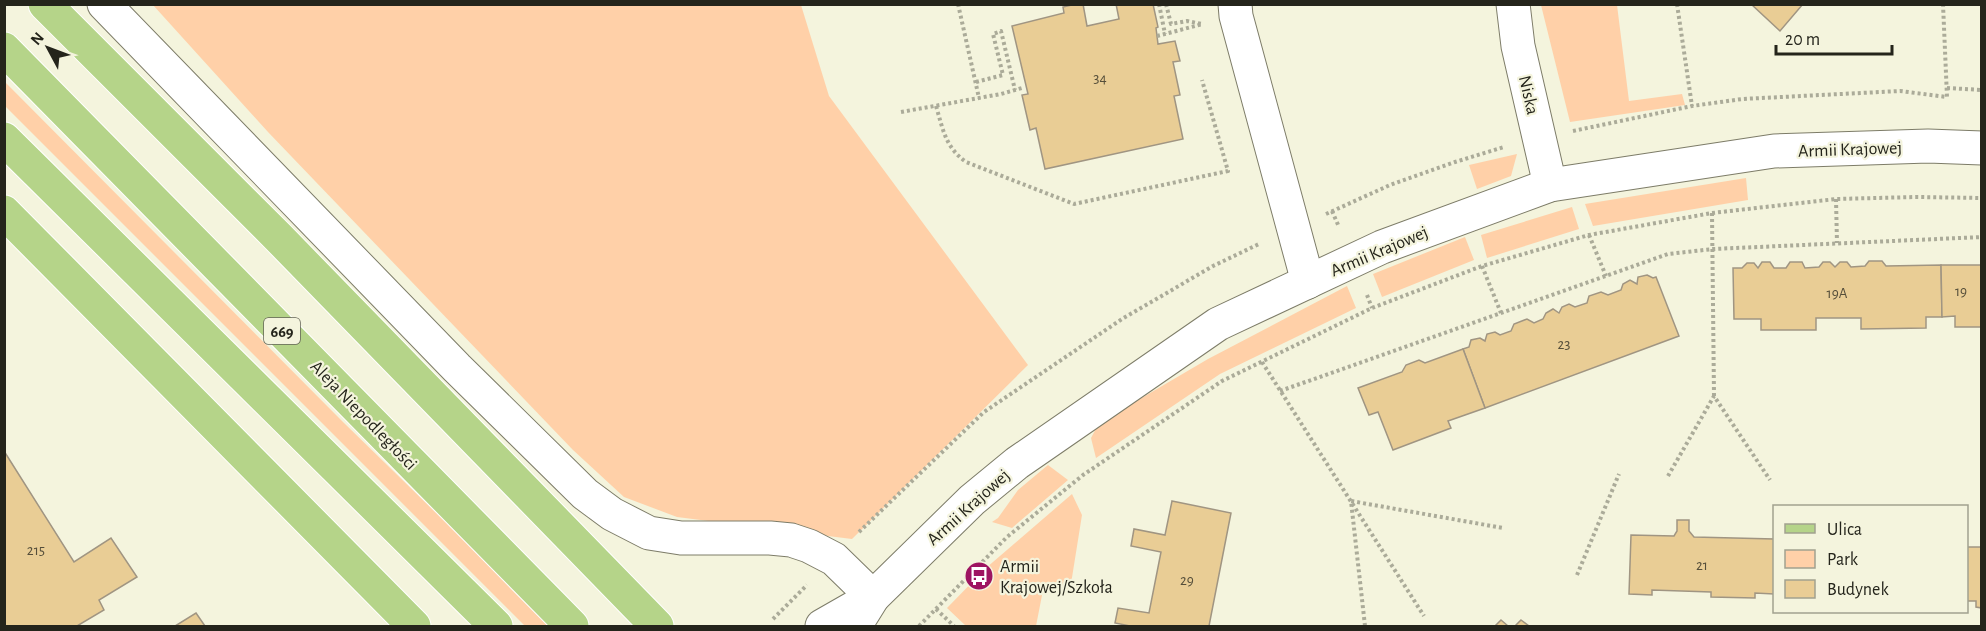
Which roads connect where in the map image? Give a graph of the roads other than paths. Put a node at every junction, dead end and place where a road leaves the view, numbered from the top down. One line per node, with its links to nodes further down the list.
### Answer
1 (45, 4): 15 (main road)
2 (104, 4): 11 (street)
3 (1235, 4): 10 (street)
4 (1513, 4): 8 (street, Niska)
5 (4, 49): 14 (main road, Aleja Niepodległości / 669)
6 (4, 139): 13 (main road)
7 (1982, 148): 8 (street, Armii Krajowej)
8 (1550, 185): 10 (street, Armii Krajowej)
9 (4, 212): 12 (main road)
10 (1308, 282): 11 (street, Armii Krajowej)
11 (873, 597): 16 (street, Armii Krajowej); 17 (street, Armii Krajowej)
12 (414, 627)
13 (496, 627)
14 (572, 627)
15 (657, 627)
16 (822, 627)
17 (855, 627)

